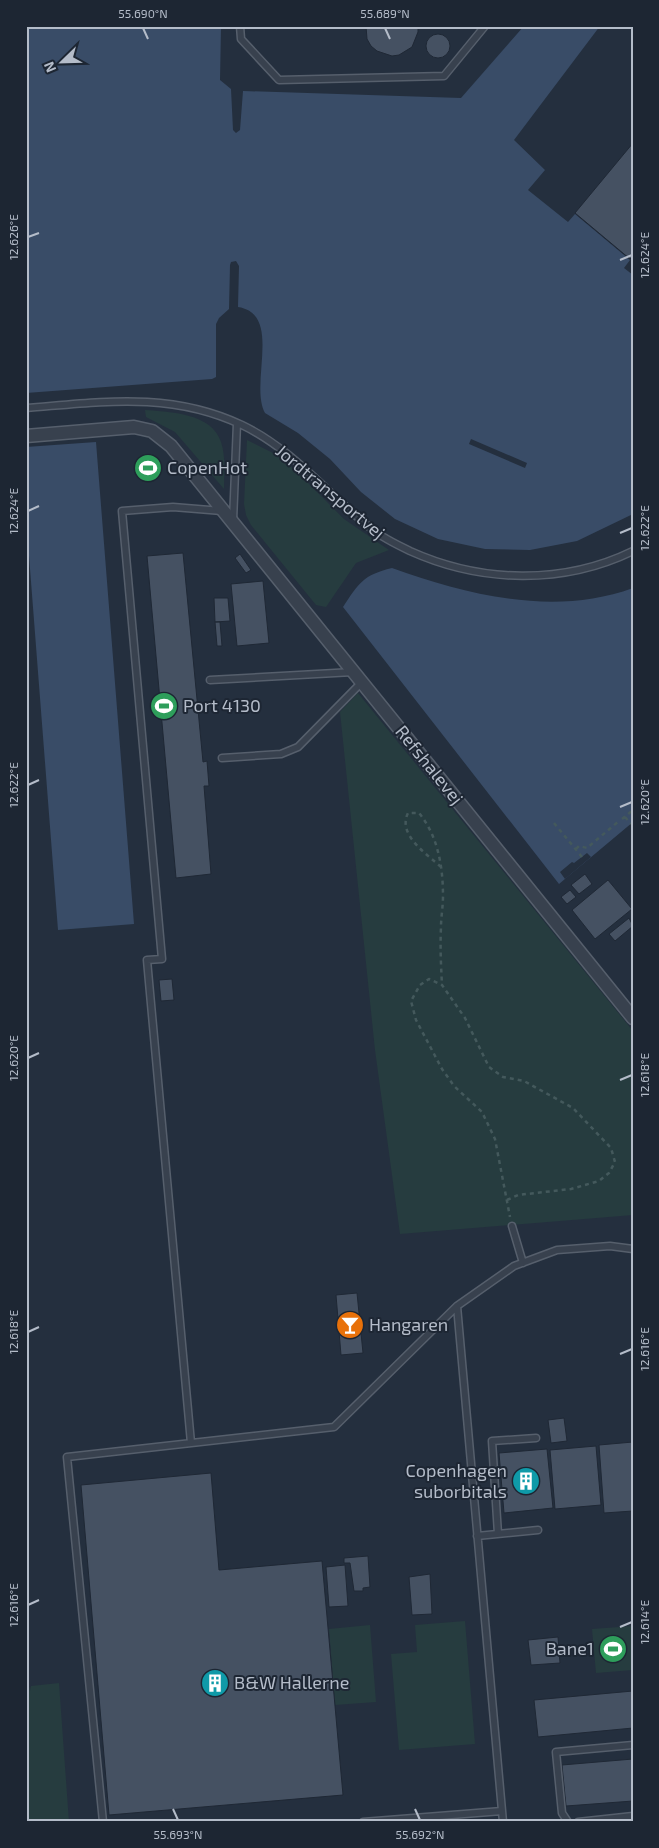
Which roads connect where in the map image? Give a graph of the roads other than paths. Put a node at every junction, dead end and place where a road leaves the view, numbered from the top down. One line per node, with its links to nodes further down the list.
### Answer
1 (240, 26): 2 (lane)
2 (485, 26)
3 (26, 408): 4 (lane, Jordtransportvej)
4 (237, 423): 6 (lane); 7 (lane, Jordtransportvej)
5 (26, 436): 6 (street, Refshalevej)
6 (229, 517): 8 (street, Refshalevej); 17 (lane)
7 (633, 551)
8 (358, 677): 9 (lane); 10 (lane); 11 (street, Refshalevej)
9 (210, 680)
10 (222, 758)
11 (633, 1018)
12 (512, 1226): 14 (lane)
13 (633, 1249): 14 (lane)
14 (523, 1263): 15 (lane)
15 (457, 1306): 17 (lane); 20 (lane)
16 (536, 1438): 19 (lane)
17 (191, 1443): 24 (lane)
18 (538, 1530): 19 (lane)
19 (498, 1534): 20 (lane)
20 (477, 1536): 22 (lane)
21 (633, 1745): 27 (lane)
22 (502, 1811): 25 (lane); 26 (lane)
23 (633, 1816): 28 (lane)
24 (102, 1822)
25 (363, 1822)
26 (503, 1822)
27 (568, 1822)
28 (578, 1822)

